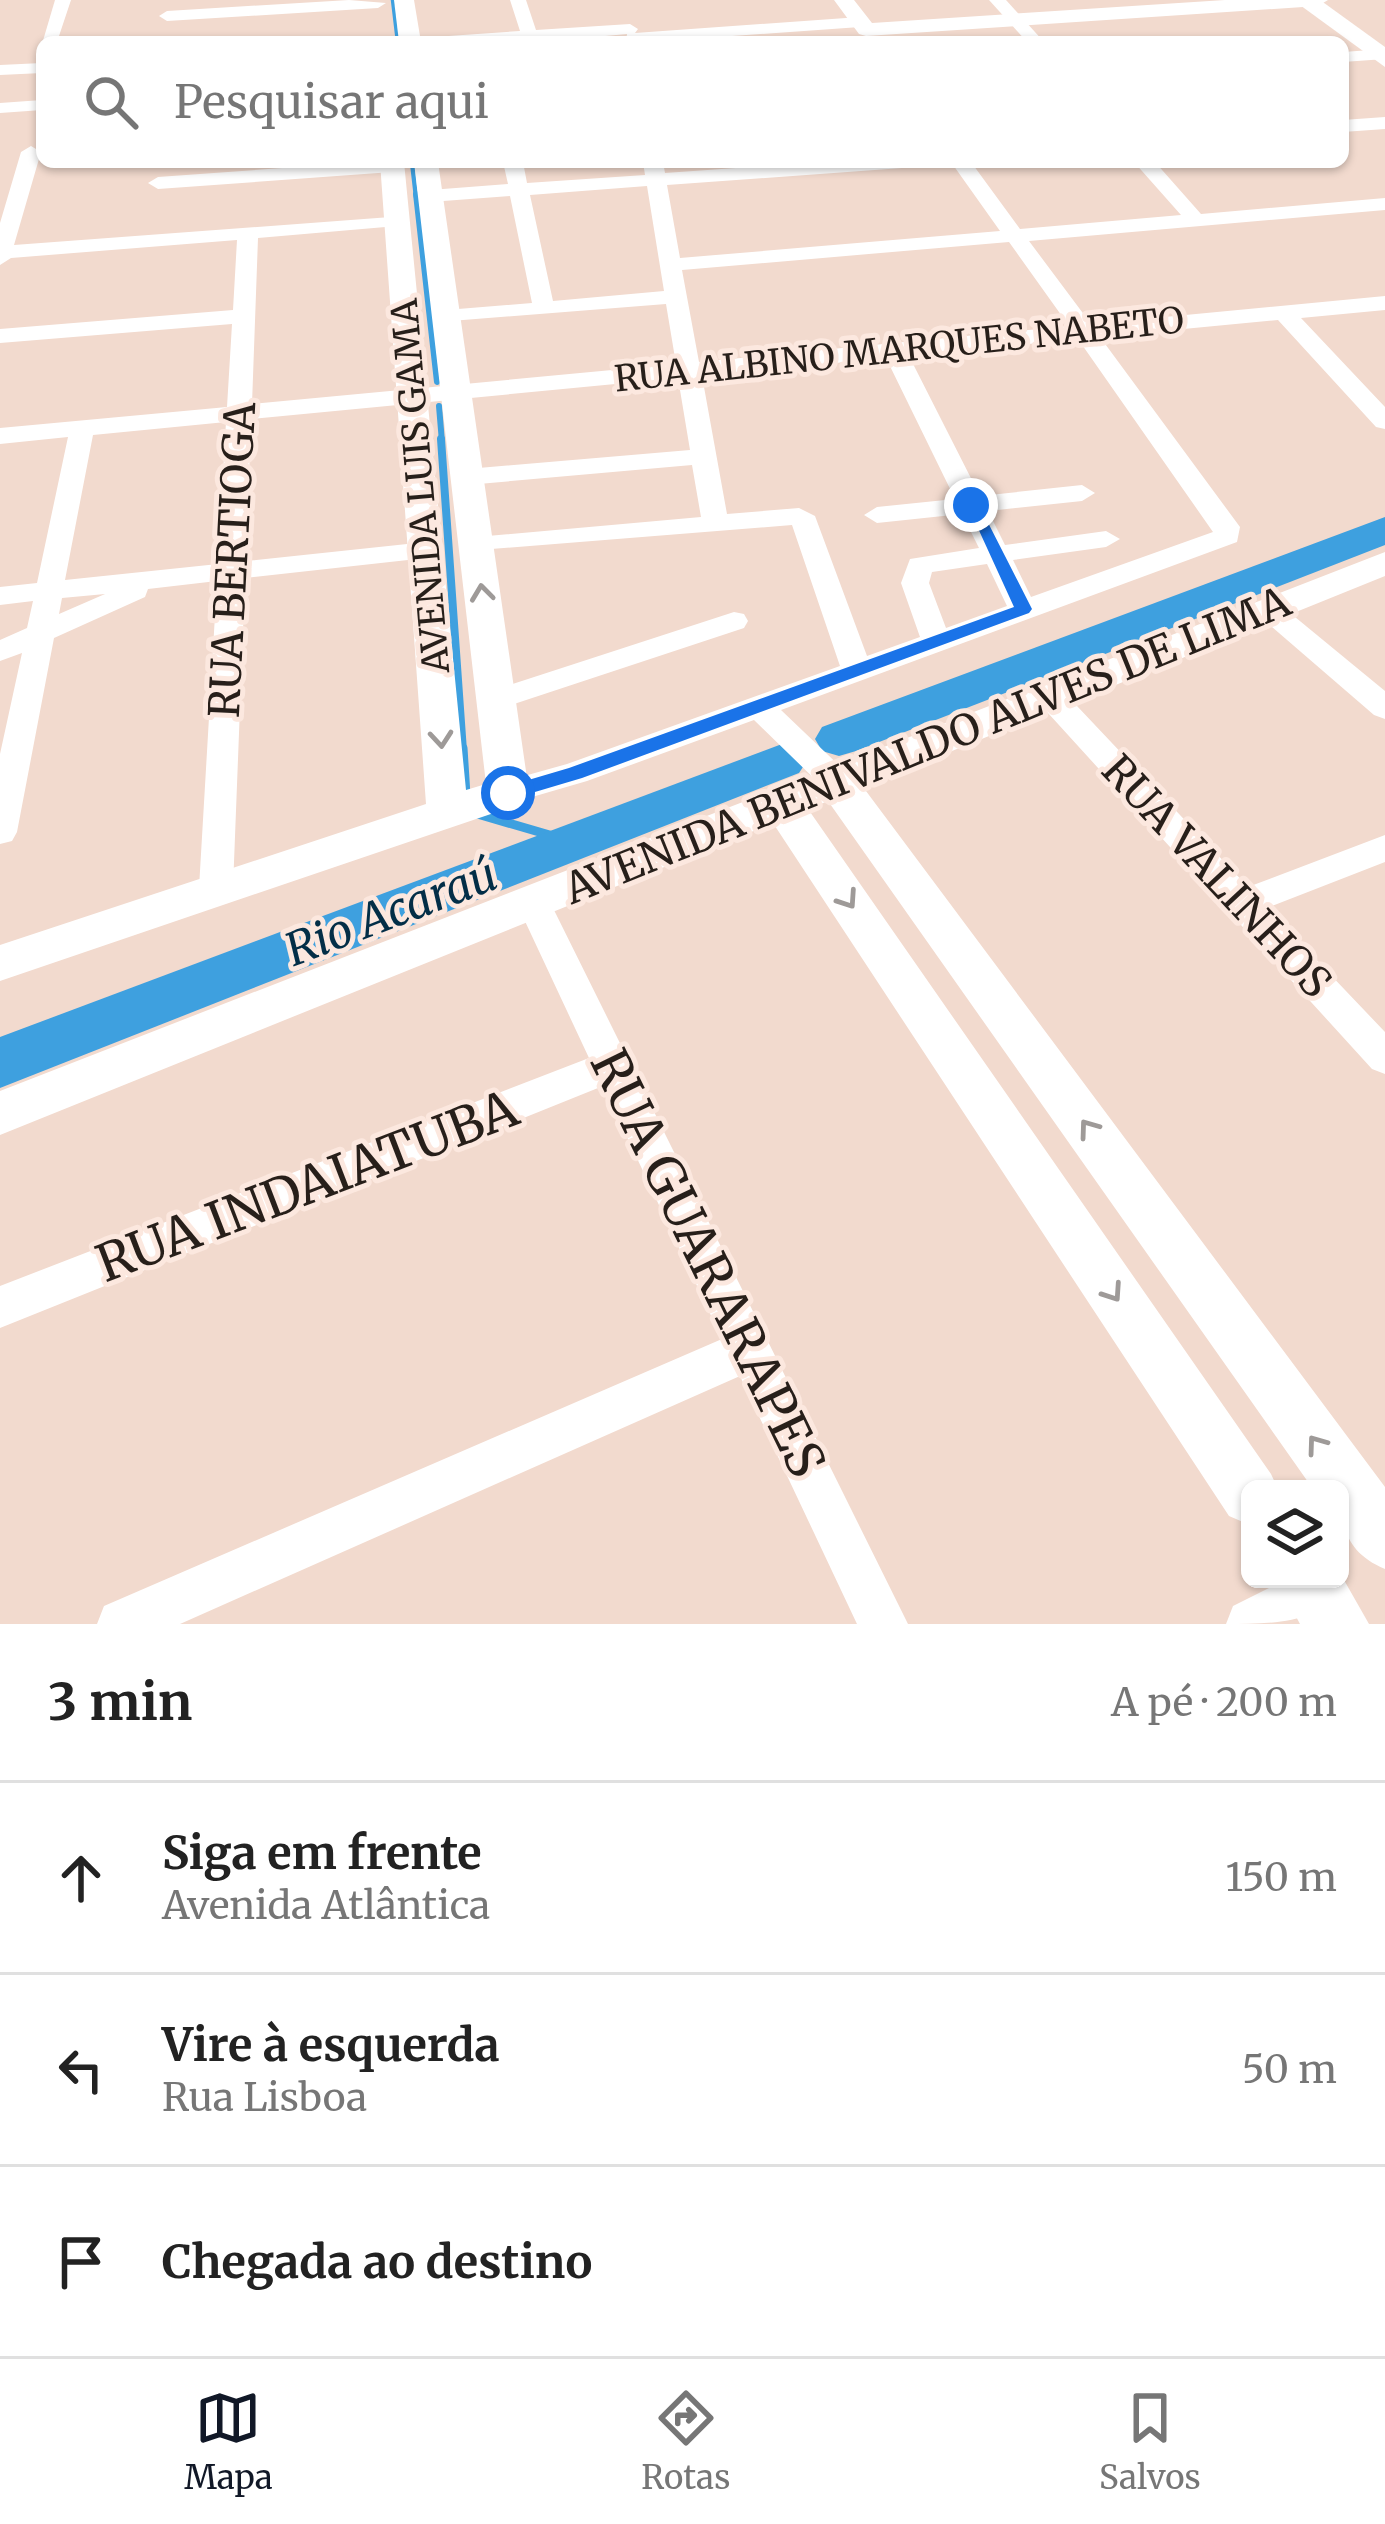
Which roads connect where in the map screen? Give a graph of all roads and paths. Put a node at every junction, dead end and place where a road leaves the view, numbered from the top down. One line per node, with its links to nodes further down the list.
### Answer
1 (63, 0): 15 (street)
2 (404, 0): 16 (street)
3 (518, 0): 17 (street)
4 (844, 0): 14 (street)
5 (1211, 0): 11 (street)
6 (1306, 0): 7 (street); 11 (street); 21 (main road)
7 (1318, 0)
8 (1330, 0): 21 (main road)
9 (169, 8): 10 (street)
10 (378, 8)
11 (1008, 11): 14 (street); 20 (street)
12 (739, 28): 13 (street); 14 (street); 19 (street)
13 (630, 31): 18 (street)
14 (867, 32)
15 (51, 36)
16 (409, 36)
17 (530, 36)
18 (568, 36)
19 (713, 36)
20 (1031, 36)
21 (1383, 52): 22 (street)
22 (1349, 56)
23 (36, 67): 24 (street)
24 (0, 70)
25 (36, 105): 26 (street)
26 (0, 108)
27 (1385, 122): 28 (street)
28 (1349, 125)
29 (36, 152): 30 (street); 47 (street)
30 (0, 154)
31 (402, 168): 43 (street, AVENIDA LUIS GAMA)
32 (407, 168): 40 (street, AVENIDA LUIS GAMA)
33 (514, 168): 39 (street)
34 (737, 168): 38 (street)
35 (965, 168): 46 (street)
36 (1149, 168): 44 (street)
37 (253, 169): 41 (street)
38 (654, 171): 39 (street); 48 (street)
39 (518, 189): 40 (street); 51 (street)
40 (430, 196): 54 (street, AVENIDA LUIS GAMA)
41 (155, 202): 45 (street); 47 (street)
42 (1385, 205): 44 (street)
43 (397, 220): 45 (street); 60 (street, AVENIDA LUIS GAMA)
44 (1197, 220): 46 (street)
45 (248, 232): 53 (street, RUA BERTIOGA)
46 (1016, 237): 48 (street); 55 (street)
47 (1, 255)
48 (671, 265): 49 (street)
49 (676, 298): 51 (street); 58 (street)
50 (1385, 302): 52 (street, RUA ALBINO MARQUES NABETO)
51 (544, 309): 54 (street)
52 (1283, 312): 55 (street, RUA ALBINO MARQUES NABETO); 62 (street)
53 (244, 316): 56 (street); 61 (street, RUA BERTIOGA)
54 (446, 317): 59 (street, AVENIDA LUIS GAMA)
55 (1086, 331): 57 (street, RUA ALBINO MARQUES NABETO); 80 (street)
56 (0, 336)
57 (893, 350): 58 (street, RUA ALBINO MARQUES NABETO); 68 (street)
58 (689, 370): 59 (street, RUA ALBINO MARQUES NABETO); 65 (street)
59 (456, 393): 60 (street, RUA ALBINO MARQUES NABETO); 66 (street, AVENIDA LUIS GAMA)
60 (414, 398): 61 (street, RUA ALBINO MARQUES NABETO); 73 (street, AVENIDA LUIS GAMA)
61 (239, 414): 63 (street, RUA ALBINO MARQUES NABETO); 76 (street, RUA BERTIOGA)
62 (1385, 422)
63 (82, 429): 64 (street, RUA ALBINO MARQUES NABETO); 78 (street)
64 (0, 436)
65 (704, 456): 66 (street); 70 (street)
66 (467, 477): 72 (street, AVENIDA LUIS GAMA)
67 (1082, 493): 68 (street)
68 (971, 505): 69 (street); 74 (street)
69 (877, 515)
70 (715, 522): 72 (street); 86 (street)
71 (1106, 539): 74 (street)
72 (476, 544): 88 (street, AVENIDA LUIS GAMA, one-way to 72)
73 (426, 550): 76 (street); 94 (street, AVENIDA LUIS GAMA, one-way to 94)
74 (995, 552): 80 (street); 84 (street)
75 (1385, 563): 81 (street, AVENIDA BENIVALDO ALVES DE LIMA)
76 (232, 570): 77 (street); 97 (street, RUA BERTIOGA)
77 (169, 576): 78 (street); 83 (street)
78 (49, 590): 79 (street); 83 (street)
79 (0, 596)
80 (1023, 609): 84 (street)
81 (1268, 609): 87 (street, AVENIDA BENIVALDO ALVES DE LIMA); 89 (street)
82 (734, 621): 88 (street)
83 (40, 634): 85 (street); 95 (street)
84 (936, 640): 86 (street)
85 (0, 651)
86 (856, 668): 90 (street)
87 (1049, 695): 91 (street, AVENIDA BENIVALDO ALVES DE LIMA); 99 (street, RUA VALINHOS)
88 (496, 700): 92 (street, AVENIDA LUIS GAMA)
89 (1385, 708)
90 (765, 713): 91 (street); 92 (street)
91 (830, 775): 93 (street, AVENIDA BENIVALDO ALVES DE LIMA); 107 (street, one-way to 91)
92 (508, 793): 94 (street)
93 (782, 803): 98 (street, AVENIDA BENIVALDO ALVES DE LIMA); 106 (street, one-way to 106)
94 (447, 811): 97 (street)
95 (0, 832)
96 (1385, 848): 99 (street)
97 (216, 887): 100 (street)
98 (533, 902): 102 (street, RUA GUARARAPES); 103 (street, AVENIDA BENIVALDO ALVES DE LIMA)
99 (1242, 902): 101 (street, RUA VALINHOS)
100 (0, 963)
101 (1385, 1058)
102 (614, 1065): 104 (street, RUA INDAIATUBA); 105 (street, RUA GUARARAPES)
103 (0, 1113)
104 (0, 1306)
105 (750, 1349): 109 (street); 110 (street, RUA GUARARAPES)
106 (1241, 1482)
107 (1385, 1538)
108 (1320, 1598): 111 (street)
109 (122, 1624)
110 (883, 1624)
111 (1251, 1624)

